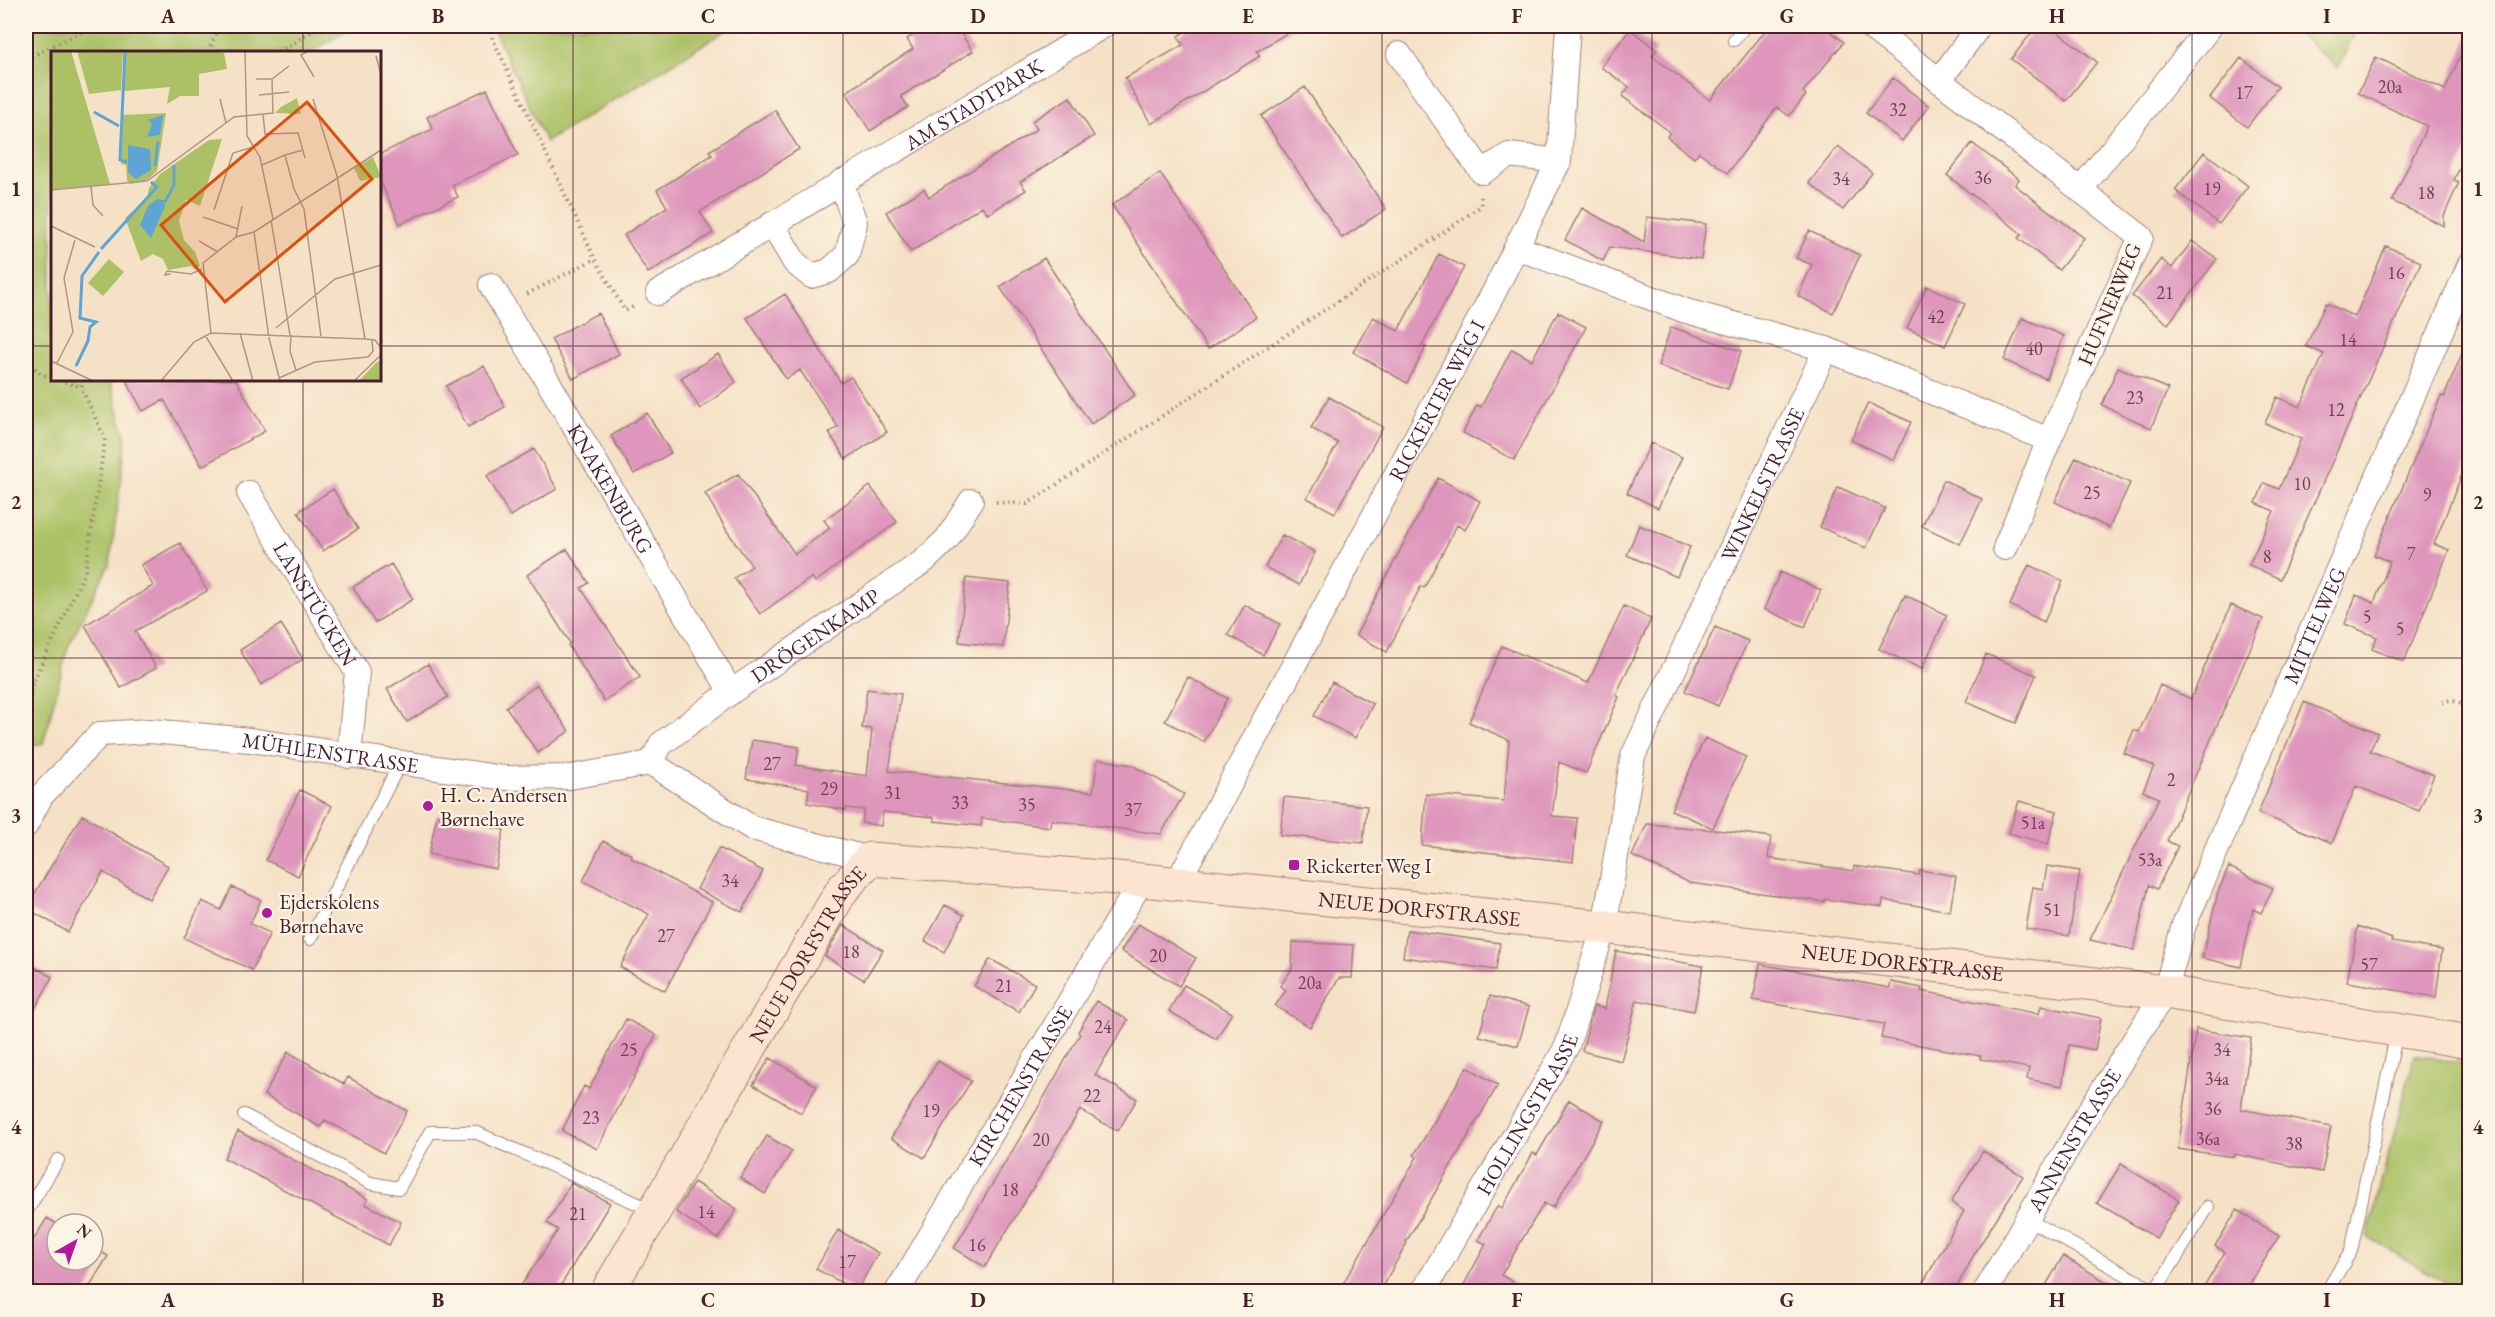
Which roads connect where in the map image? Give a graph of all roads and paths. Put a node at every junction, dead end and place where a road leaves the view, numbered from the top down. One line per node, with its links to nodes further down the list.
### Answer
1 (93, 26): 15 (path)
2 (218, 26): 12 (path)
3 (320, 26): 13 (path)
4 (487, 26): 23 (path)
5 (1103, 26): 19 (street, AM STADTPARK)
6 (1568, 26): 17 (street, RICKERTER WEG I)
7 (1745, 26): 11 (lane)
8 (1869, 26): 16 (street, HUFNERWEG)
9 (1979, 26): 16 (street)
10 (2209, 28): 20 (street)
11 (1734, 40)
12 (208, 51)
13 (281, 51)
14 (1399, 54): 18 (street)
15 (26, 58)
16 (1939, 81): 20 (street, HUFNERWEG)
17 (1559, 161): 18 (street); 22 (street, RICKERTER WEG I)
18 (1482, 172): 36 (path)
19 (841, 182): 21 (street, AM STADTPARK); 21 (street)
20 (2080, 190): 34 (street, HUFNERWEG)
21 (772, 224): 26 (street, AM STADTPARK)
22 (1518, 248): 28 (street); 51 (street, RICKERTER WEG I)
23 (595, 259): 26 (path); 27 (path)
24 (2469, 264): 54 (street, MITTELWEG)
25 (491, 285): 27 (street, KNAKENBURG)
26 (658, 293)
27 (504, 306): 40 (street, KNAKENBURG)
28 (1826, 349): 34 (street); 52 (street, WINKELSTRASSE)
29 (26, 360): 30 (path)
30 (51, 377)
31 (62, 381): 33 (path)
32 (83, 381): 33 (path)
33 (81, 387): 39 (path)
34 (2049, 440): 37 (street, HUFNERWEG)
35 (249, 493): 44 (street, LANSTÜCKEN)
36 (971, 501): 40 (street, DRÖGENKAMP)
37 (2004, 548)
38 (26, 678): 39 (path)
39 (32, 684): 43 (path)
40 (731, 692): 46 (street, DRÖGENKAMP)
41 (2442, 702): 42 (path)
42 (2469, 708)
43 (26, 727)
44 (349, 756): 45 (street, MÜHLENSTRASSE); 47 (street, MÜHLENSTRASSE)
45 (402, 761): 46 (street, MÜHLENSTRASSE); 53 (lane)
46 (651, 763): 49 (street)
47 (34, 791): 48 (street, MÜHLENSTRASSE)
48 (26, 825)
49 (870, 859): 50 (street, NEUE DORFSTRASSE); 61 (street, NEUE DORFSTRASSE)
50 (1142, 880): 51 (street, NEUE DORFSTRASSE); 65 (street, KIRCHENSTRASSE)
51 (1177, 884): 52 (street, NEUE DORFSTRASSE)
52 (1604, 927): 54 (street, NEUE DORFSTRASSE); 66 (street, HOLLINGSTRASSE)
53 (309, 939)
54 (2165, 992): 55 (street, NEUE DORFSTRASSE); 62 (street, ANNENSTRASSE)
55 (2397, 1030): 56 (street, NEUE DORFSTRASSE); 68 (lane)
56 (2469, 1042)
57 (244, 1114): 61 (lane)
58 (58, 1160): 60 (lane)
59 (2208, 1207): 63 (lane)
60 (26, 1212)
61 (656, 1212): 64 (street, NEUE DORFSTRASSE)
62 (2027, 1219): 63 (lane); 67 (street, ANNENSTRASSE)
63 (2155, 1291)
64 (607, 1292)
65 (897, 1292)
66 (1423, 1292)
67 (1985, 1292)
68 (2332, 1292)

